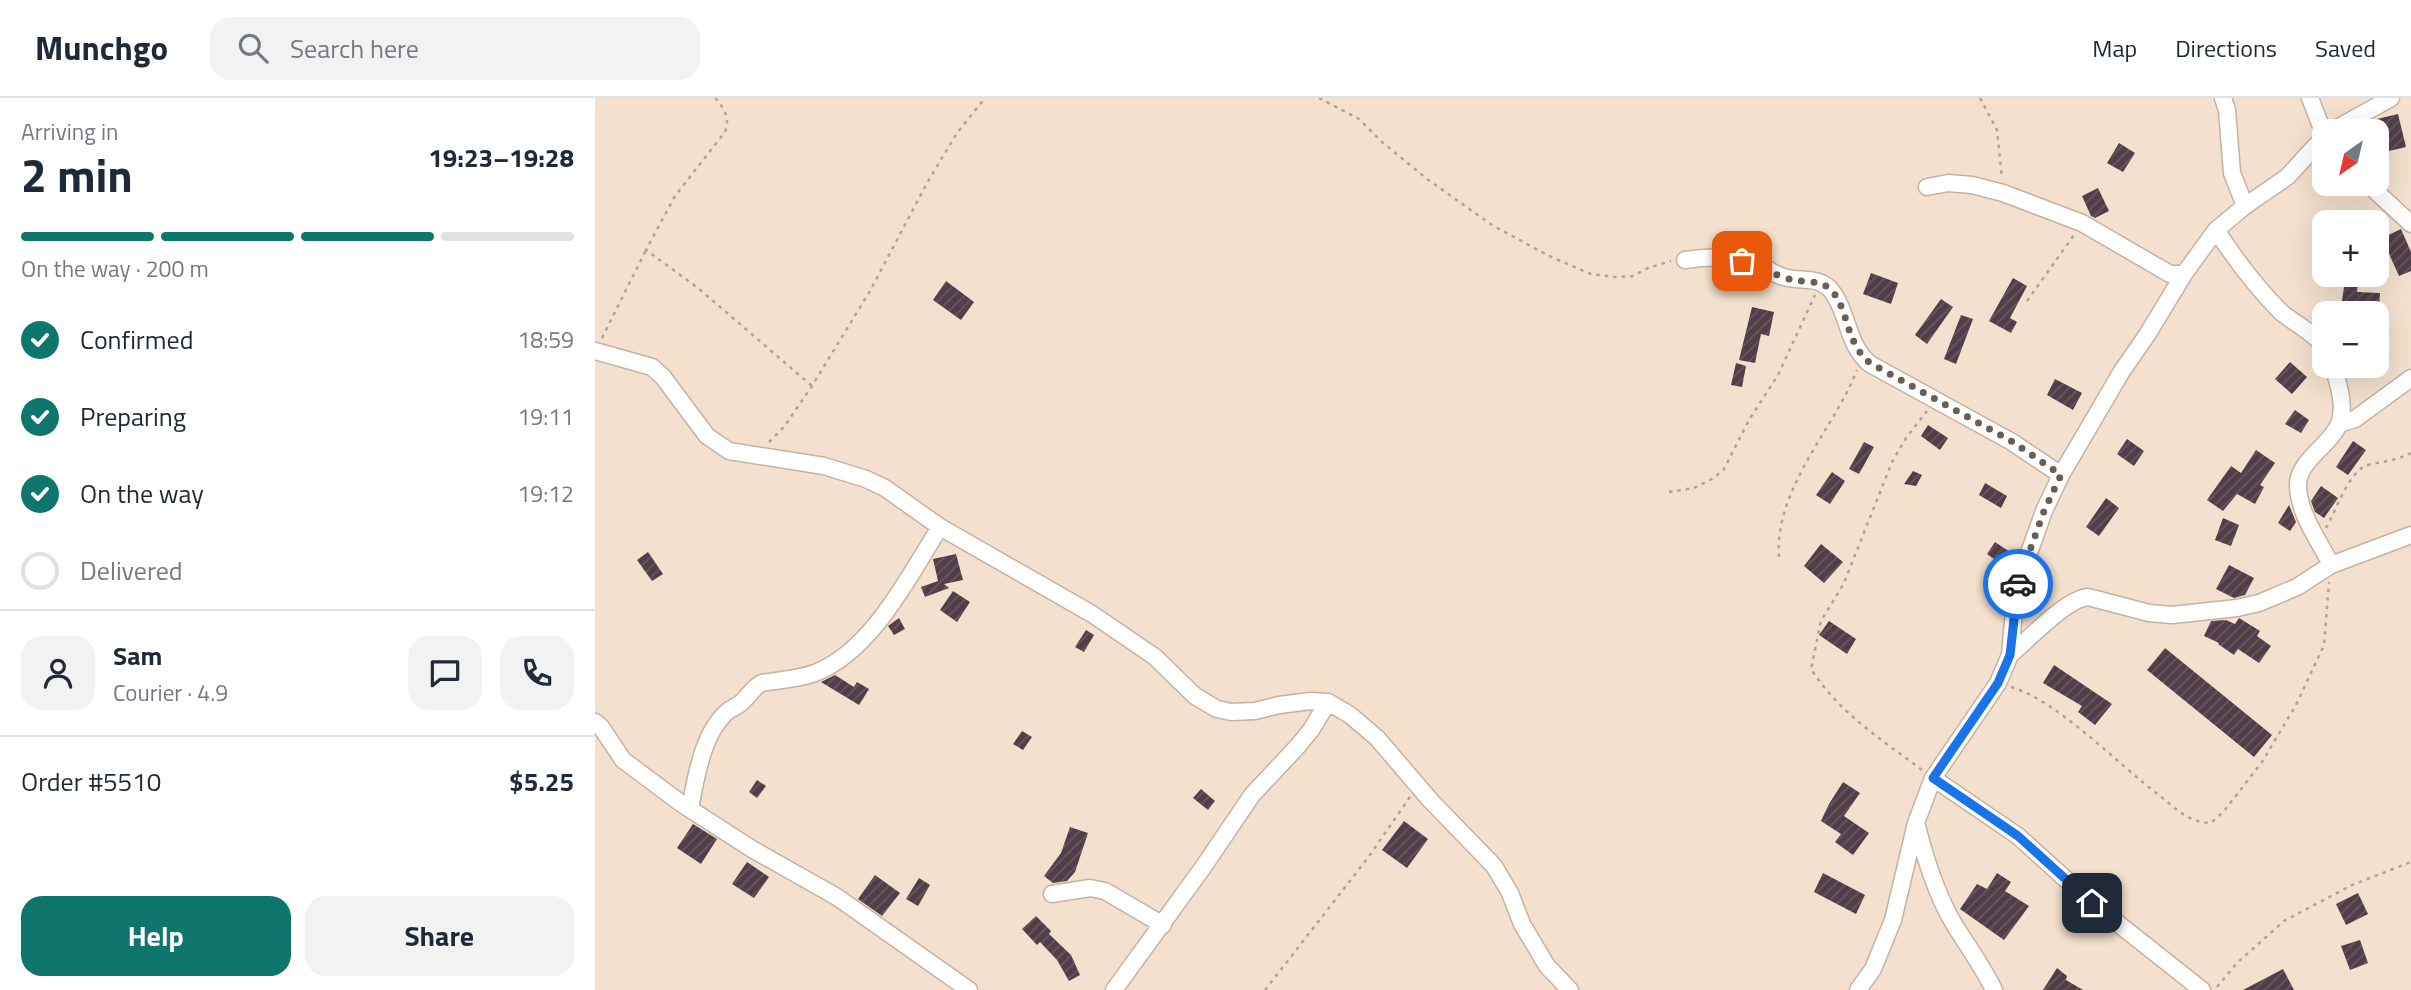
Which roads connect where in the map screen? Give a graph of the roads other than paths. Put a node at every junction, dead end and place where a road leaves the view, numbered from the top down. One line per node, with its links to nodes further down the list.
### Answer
1 (2223, 98): 9 (street)
2 (2310, 98): 4 (street)
3 (2391, 98): 5 (street)
4 (2318, 119)
5 (2353, 119)
6 (2312, 149): 9 (street)
7 (1927, 187): 13 (street)
8 (2381, 196): 10 (street)
9 (2245, 206): 11 (street)
10 (2411, 224)
11 (2215, 230): 13 (street); 14 (street)
12 (1685, 260): 19 (street)
13 (2184, 274): 19 (street)
14 (2312, 335)
15 (598, 345): 20 (street)
16 (2336, 378): 18 (street)
17 (2411, 378): 18 (street)
18 (2339, 424): 22 (street)
19 (2061, 475): 23 (street)
20 (940, 527): 24 (street); 27 (street)
21 (2411, 536): 22 (street)
22 (2331, 565): 23 (street)
23 (2010, 655): 26 (street)
24 (1328, 702): 30 (street); 33 (street)
25 (595, 722): 27 (street)
26 (1933, 778): 28 (street); 36 (street)
27 (690, 809): 31 (street)
28 (1916, 823): 34 (street); 35 (street)
29 (1052, 894): 30 (street)
30 (1163, 925): 32 (street)
31 (969, 990)
32 (1114, 990)
33 (1570, 990)
34 (1858, 990)
35 (1994, 990)
36 (2202, 990)

